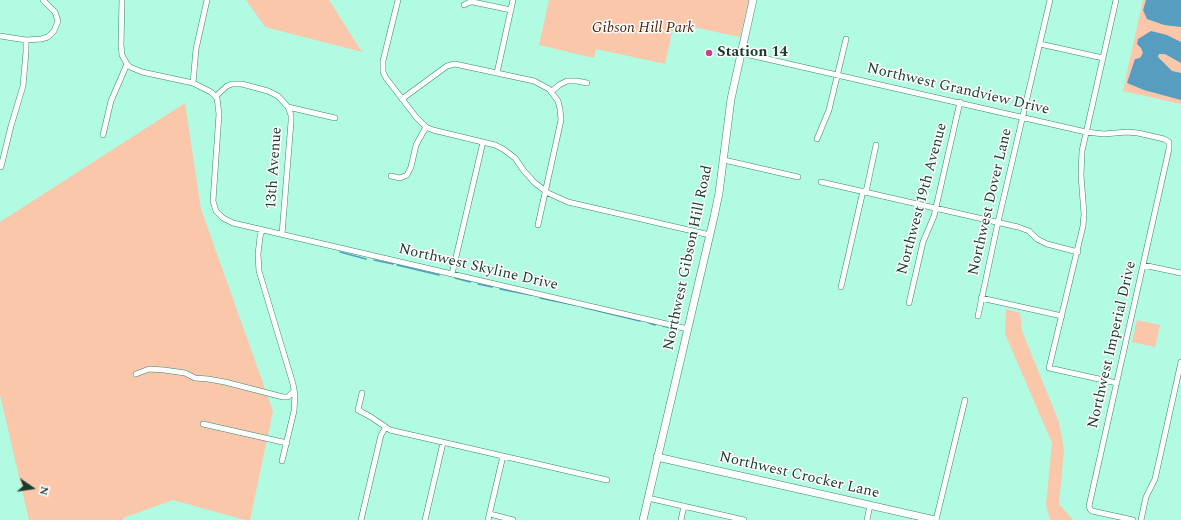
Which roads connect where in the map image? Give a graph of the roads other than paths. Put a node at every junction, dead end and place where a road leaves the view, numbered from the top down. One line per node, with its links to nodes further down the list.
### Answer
1 (43, 0): 13 (street)
2 (122, 0): 17 (street)
3 (207, 0): 20 (street)
4 (398, 0): 24 (street)
5 (513, 0): 10 (street)
6 (753, 0): 15 (main road, Northwest Gibson Hill Road)
7 (1050, 0): 14 (street, Northwest Dover Lane)
8 (1116, 0): 16 (street)
9 (464, 5): 10 (street)
10 (511, 10): 18 (street)
11 (0, 36): 13 (street)
12 (846, 39): 19 (street)
13 (26, 40): 37 (street)
14 (1040, 44): 16 (street); 27 (street, Northwest Dover Lane)
15 (741, 53): 19 (street, Northwest Grandview Drive); 36 (main road, Northwest Gibson Hill Road)
16 (1103, 58): 30 (street)
17 (127, 64): 20 (street); 31 (street)
18 (497, 73): 22 (street); 24 (street)
19 (837, 74): 25 (street, Northwest Grandview Drive); 32 (street)
20 (193, 83): 23 (street)
21 (586, 83): 22 (street)
22 (551, 92): 41 (street)
23 (216, 96): 26 (street); 46 (street, Northwest Skyline Drive)
24 (402, 99): 29 (street)
25 (960, 102): 27 (street, Northwest Grandview Drive); 43 (street, Northwest 19th Avenue)
26 (287, 106): 28 (street); 47 (street, 13th Avenue)
27 (1022, 117): 30 (street, Northwest Grandview Drive); 44 (street, Northwest Dover Lane)
28 (334, 118)
29 (426, 127): 33 (street); 38 (street)
30 (1086, 132): 34 (street, Northwest Grandview Drive); 49 (street)
31 (103, 134)
32 (817, 139)
33 (483, 142): 41 (street); 52 (street)
34 (1169, 142): 50 (street, Northwest Imperial Drive)
35 (876, 145): 42 (street)
36 (724, 160): 39 (street); 48 (main road, Northwest Gibson Hill Road)
37 (1, 168)
38 (391, 176)
39 (798, 177)
40 (821, 182): 42 (street)
41 (545, 190): 45 (street); 48 (street)
42 (864, 192): 43 (street); 53 (street)
43 (936, 208): 44 (street); 55 (street, Northwest 19th Avenue)
44 (998, 222): 49 (street); 54 (street, Northwest Dover Lane)
45 (538, 225)
46 (262, 230): 47 (street, Northwest Skyline Drive); 62 (street)
47 (282, 234): 52 (street, Northwest Skyline Drive)
48 (710, 235): 58 (main road, Northwest Gibson Hill Road)
49 (1078, 252): 57 (street)
50 (1143, 265): 51 (street); 61 (street, Northwest Imperial Drive)
51 (1181, 273)
52 (452, 274): 58 (street, Northwest Skyline Drive)
53 (841, 287)
54 (981, 298): 56 (street, Northwest Dover Lane); 57 (street)
55 (909, 303)
56 (978, 316)
57 (1062, 316): 61 (street)
58 (688, 329): 70 (main road, Northwest Gibson Hill Road)
59 (1181, 362): 86 (street)
60 (136, 374): 62 (street)
61 (1117, 384): 85 (street, Northwest Imperial Drive)
62 (294, 391): 67 (street)
63 (362, 393): 66 (street)
64 (965, 400): 84 (street)
65 (204, 424): 67 (street)
66 (386, 427): 68 (street); 77 (street)
67 (287, 443): 71 (street)
68 (443, 443): 69 (street); 78 (street)
69 (503, 456): 72 (street); 76 (street)
70 (657, 457): 73 (main road, Northwest Gibson Hill Road); 74 (main road, Northwest Crocker Lane)
71 (282, 461)
72 (607, 480)
73 (648, 498): 75 (street); 80 (main road, Northwest Gibson Hill Road)
74 (870, 505): 83 (street); 84 (main road, Northwest Crocker Lane)
75 (684, 506): 81 (street); 82 (street)
76 (489, 517): 79 (street)
77 (361, 520)
78 (425, 520)
79 (513, 520)
80 (643, 520)
81 (681, 520)
82 (744, 520)
83 (867, 520)
84 (936, 520)
85 (1133, 520)
86 (1141, 520)

